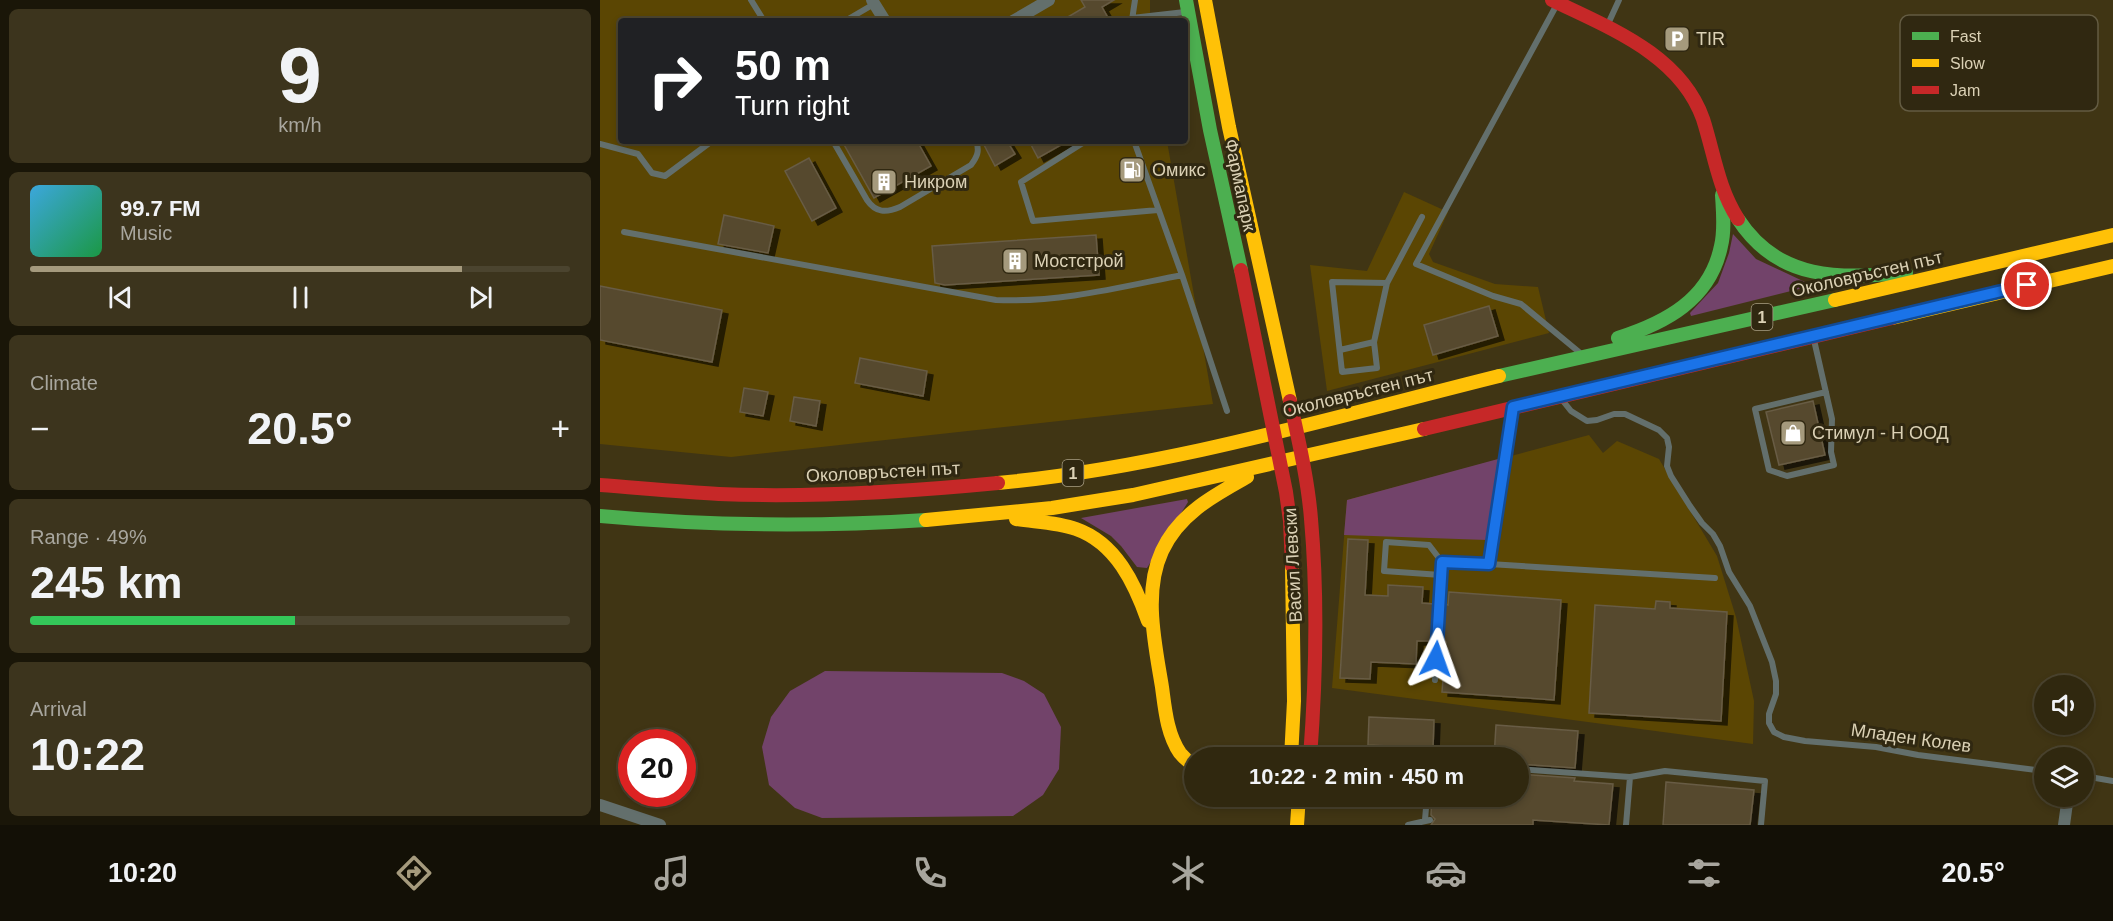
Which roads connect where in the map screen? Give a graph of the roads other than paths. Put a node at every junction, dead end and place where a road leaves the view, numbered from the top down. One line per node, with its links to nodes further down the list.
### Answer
1 (751, 0): 9 (lane)
2 (1049, 0): 12 (street)
3 (1135, 0): 13 (lane)
4 (1205, 0): 38 (main road, Фармапарк)
5 (1619, 0): 15 (lane)
6 (873, 2): 10 (lane); 11 (street)
7 (1555, 2): 15 (main road); 28 (lane)
8 (1187, 6): 14 (lane); 39 (main road, Фармапарк)
9 (762, 18)
10 (849, 18)
11 (883, 18)
12 (1018, 18)
13 (1132, 18)
14 (1140, 18)
15 (1606, 28): 22 (main road)
16 (600, 144): 17 (lane)
17 (708, 144)
18 (835, 144): 19 (lane)
19 (977, 144)
20 (1081, 144): 23 (lane)
21 (1135, 144): 23 (lane)
22 (1722, 188): 30 (main road); 36 (main road)
23 (1158, 210): 31 (lane)
24 (1422, 217): 27 (lane)
25 (624, 232): 31 (lane)
26 (2113, 235): 30 (main road, Околовръстен път / 1)
27 (1401, 257): 28 (lane); 32 (lane)
28 (1416, 264): 36 (lane)
29 (2113, 266): 33 (main road, 1)
30 (1966, 269): 37 (main road, Околовръстен път / 1)
31 (1182, 275): 43 (lane)
32 (1387, 283): 34 (lane); 35 (lane)
33 (1813, 336): 40 (lane); 41 (main road, 1)
34 (1374, 342): 35 (lane); 35 (lane)
35 (1340, 350)
36 (1578, 352): 37 (main road)
37 (1556, 362): 45 (main road, Околовръстен път / 1)
38 (1284, 373): 55 (main road, Васил Левски)
39 (1264, 377): 54 (main road, Васил Левски)
40 (1826, 392): 40 (lane)
41 (1560, 396): 42 (main road, 1); 58 (lane, Младен Колев)
42 (1513, 407): 44 (main road, 1); 49 (lane)
43 (1227, 411)
44 (1266, 466): 46 (main road, 1); 52 (main road)
45 (600, 485)
46 (990, 514): 47 (main road, 1); 52 (main road)
47 (600, 516)
48 (1442, 562): 49 (lane); 50 (lane); 50 (lane)
49 (1489, 564): 51 (lane)
50 (1442, 575): 53 (lane)
51 (1715, 578)
52 (1154, 636): 56 (main road)
53 (1435, 680)
54 (1290, 747)
55 (1311, 747)
56 (1184, 756)
57 (1529, 770): 59 (lane)
58 (2034, 770)
59 (1630, 777): 69 (lane); 70 (lane)
60 (2094, 778): 61 (lane)
61 (2113, 781)
62 (600, 805): 66 (street)
63 (1299, 807): 67 (main road)
64 (1427, 807): 68 (lane)
65 (2066, 807): 71 (street)
66 (660, 825)
67 (1298, 825)
68 (1408, 825)
69 (1626, 825)
70 (1761, 825)
71 (2064, 825)

